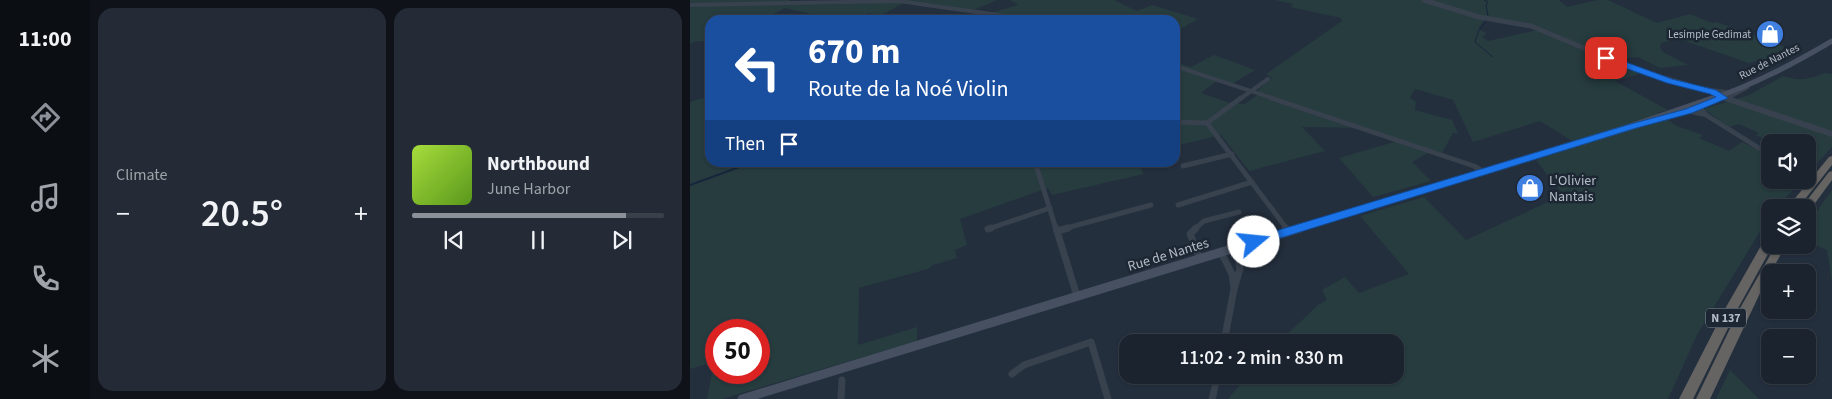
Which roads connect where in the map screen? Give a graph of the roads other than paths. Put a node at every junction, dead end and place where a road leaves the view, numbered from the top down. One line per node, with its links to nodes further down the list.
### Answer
1 (891, 0): 4 (street); 5 (street)
2 (915, 0): 4 (street)
3 (1424, 0): 12 (street)
4 (909, 2): 6 (street)
5 (690, 5)
6 (999, 15)
7 (1832, 41): 8 (main road, Rue de Nantes)
8 (1789, 66): 13 (main road, Rue de Nantes); 13 (main road)
9 (1180, 68): 11 (street)
10 (1268, 79): 11 (street)
11 (1251, 91): 17 (street); 24 (street)
12 (1711, 92): 13 (street); 13 (street); 13 (street)
13 (1725, 97): 14 (street); 14 (street); 15 (main road, Rue de Nantes); 15 (main road, Rue de Nantes)
14 (1743, 103): 18 (street)
15 (1696, 110): 19 (street); 24 (main road, Rue de Nantes)
16 (1180, 122): 17 (street)
17 (1207, 123): 20 (street)
18 (1831, 134)
19 (1761, 150)
20 (1232, 154): 22 (street); 26 (street)
21 (1832, 159): 27 (highway)
22 (1183, 166)
23 (1037, 167): 31 (street)
24 (1484, 172): 35 (main road, Rue de Nantes)
25 (1832, 174): 28 (highway)
26 (1252, 182): 30 (street); 35 (street)
27 (1799, 199)
28 (1813, 199)
29 (1151, 206): 34 (street)
30 (1178, 206)
31 (1050, 208): 33 (street); 34 (street)
32 (1239, 212): 40 (street)
33 (988, 229)
34 (1057, 231): 42 (street)
35 (1289, 232): 36 (main road, Rue de Nantes)
36 (1236, 248): 37 (main road, Rue de Nantes); 41 (street)
37 (1221, 252): 40 (main road, Rue de Nantes); 41 (street)
38 (1762, 254): 51 (highway, N 137)
39 (1776, 254): 52 (highway, N 137)
40 (1200, 259): 42 (main road, Rue de Nantes)
41 (1234, 289): 43 (street)
42 (1078, 296): 47 (main road, Rue de Nantes)
43 (1226, 334)
44 (1012, 374): 49 (street)
45 (842, 380): 48 (street)
46 (1216, 384): 50 (street)
47 (742, 399)
48 (841, 399)
49 (1108, 399)
50 (1212, 399)
51 (1686, 399)
52 (1703, 399)

